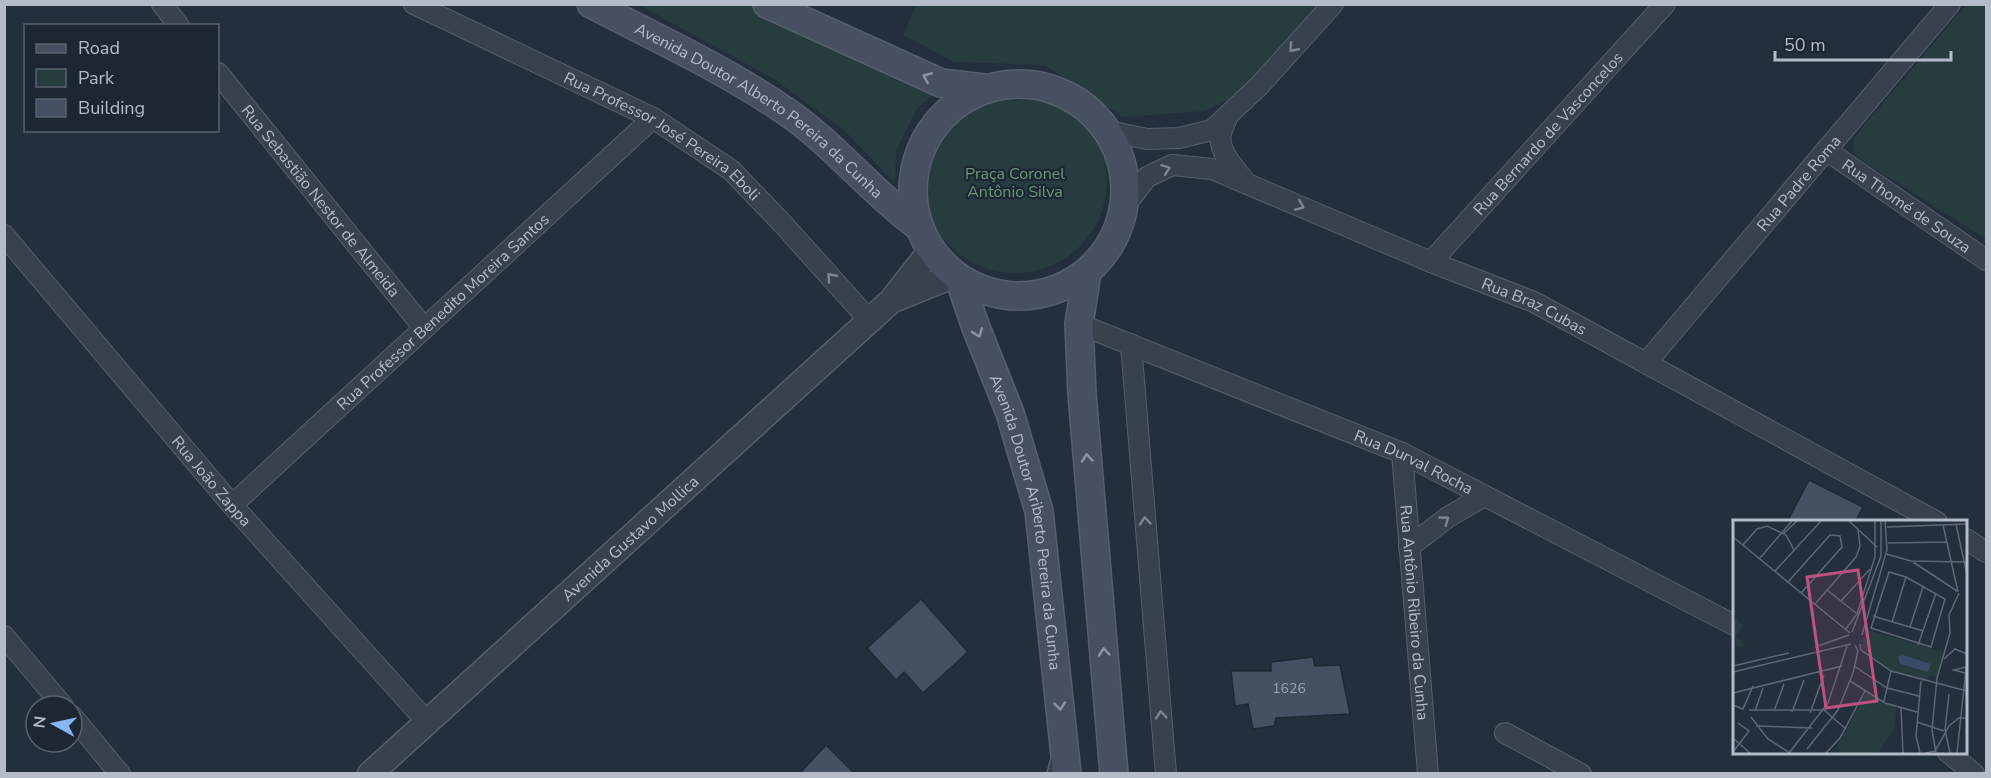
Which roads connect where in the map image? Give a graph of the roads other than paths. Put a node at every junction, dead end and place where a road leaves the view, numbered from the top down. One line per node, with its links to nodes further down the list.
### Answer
1 (162, 4): 8 (street)
2 (414, 4): 12 (street, Rua Professor José Pereira Eboli)
3 (591, 4): 17 (main road, Avenida Doutor Alberto Pereira da Cunha)
4 (767, 4): 10 (main road, one-way to 4)
5 (1333, 4): 11 (street, one-way to 11)
6 (1665, 4): 21 (street, Rua Bernardo de Vasconcelos)
7 (1950, 4): 14 (street, Rua Padre Roma)
8 (177, 24)
9 (219, 74): 27 (street, Rua Sebastião Nestor de Almeida)
10 (984, 88): 13 (main road); 17 (main road)
11 (1228, 115): 13 (street); 15 (street)
12 (653, 118): 25 (street, Rua Professor José Pereira Eboli, one-way to 12); 27 (street, Rua Professor Benedito Moreira Santos)
13 (1108, 131): 16 (main road)
14 (1826, 150): 20 (street, Rua Thomé de Souza); 29 (street, Rua Padre Roma)
15 (1246, 184): 16 (street, Rua Braz Cubas, one-way to 15); 21 (street, Rua Braz Cubas, one-way to 21)
16 (1124, 207): 22 (main road)
17 (918, 226): 19 (main road)
18 (4, 235): 32 (street, Rua João Zappa)
19 (931, 250): 23 (main road); 24 (street, Avenida Gustavo Mollica)
20 (1986, 260)
21 (1431, 262): 29 (street, Rua Braz Cubas)
22 (1087, 272): 23 (main road); 26 (main road)
23 (957, 276): 24 (street, Avenida Gustavo Mollica); 43 (main road, Avenida Doutor Ariberto Pereira da Cunha, one-way to 43)
24 (891, 301): 25 (street, Avenida Gustavo Mollica)
25 (870, 321): 40 (street, Avenida Gustavo Mollica)
26 (1078, 324): 28 (street, Rua Durval Rocha); 49 (main road, one-way to 26)
27 (424, 328): 32 (street, Rua Professor Benedito Moreira Santos)
28 (1131, 344): 30 (street, Rua Durval Rocha); 50 (street, one-way to 28)
29 (1646, 363): 33 (street, Rua Braz Cubas)
30 (1402, 453): 31 (street, Rua Durval Rocha); 35 (street, Rua Antônio Ribeiro da Cunha)
31 (1484, 496): 35 (street, one-way to 31); 37 (street, Rua Durval Rocha)
32 (232, 505): 40 (street, Rua João Zappa)
33 (1932, 520)
34 (1967, 540): 36 (street)
35 (1409, 547): 51 (street, Rua Antônio Ribeiro da Cunha)
36 (1986, 552)
37 (1733, 624)
38 (4, 636): 39 (street)
39 (53, 694)
40 (427, 722): 46 (street, Avenida Gustavo Mollica)
41 (84, 730): 45 (street)
42 (1505, 733): 52 (street)
43 (1064, 736): 47 (lane); 48 (main road, Avenida Doutor Ariberto Pereira da Cunha)
44 (1949, 754): 53 (street)
45 (120, 774)
46 (370, 774)
47 (1052, 774)
48 (1067, 774)
49 (1114, 774)
50 (1166, 774)
51 (1428, 774)
52 (1581, 774)
53 (1974, 774)

